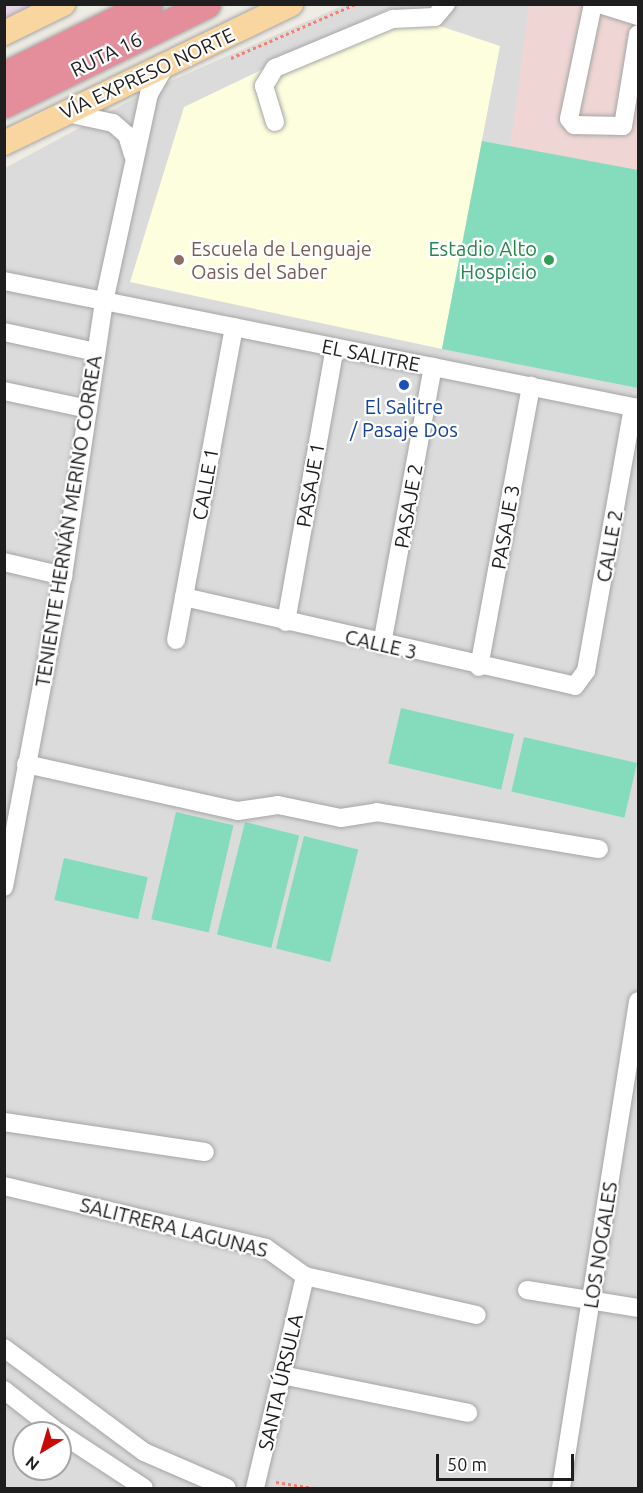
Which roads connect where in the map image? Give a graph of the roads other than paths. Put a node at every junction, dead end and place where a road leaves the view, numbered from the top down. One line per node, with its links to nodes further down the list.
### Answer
1 (63, 4): 9 (main road)
2 (148, 4): 12 (highway, RUTA 16)
3 (207, 4): 13 (highway, RUTA 16)
4 (291, 4): 11 (main road, VÍA EXPRESO NORTE)
5 (446, 4): 15 (street)
6 (593, 4): 10 (street)
7 (599, 4): 8 (street)
8 (639, 16)
9 (4, 33)
10 (639, 34)
11 (167, 63): 14 (main road, VÍA EXPRESO NORTE); 17 (street, TENIENTE HERNÁN MERINO CORREA)
12 (4, 75)
13 (4, 104)
14 (63, 113): 16 (main road, VÍA EXPRESO NORTE); 17 (street)
15 (275, 122)
16 (4, 143)
17 (133, 156): 19 (street, TENIENTE HERNÁN MERINO CORREA)
18 (4, 280): 19 (street, EL SALITRE)
19 (104, 302): 20 (street, EL SALITRE); 23 (street, TENIENTE HERNÁN MERINO CORREA)
20 (234, 327): 22 (street, EL SALITRE); 31 (street, CALLE 1)
21 (4, 332): 23 (street)
22 (335, 348): 24 (street, EL SALITRE); 32 (street, PASAJE 1)
23 (96, 352): 28 (street, TENIENTE HERNÁN MERINO CORREA)
24 (433, 367): 25 (street, EL SALITRE); 34 (street, PASAJE 2)
25 (531, 386): 27 (street, EL SALITRE); 35 (street, PASAJE 3)
26 (4, 391): 28 (street)
27 (636, 407): 36 (street, CALLE 2)
28 (87, 409): 30 (street, TENIENTE HERNÁN MERINO CORREA)
29 (4, 562): 30 (street)
30 (63, 576): 37 (street, TENIENTE HERNÁN MERINO CORREA)
31 (184, 597): 32 (street, CALLE 3); 33 (street, CALLE 1)
32 (286, 622): 34 (street, CALLE 3)
33 (176, 640)
34 (382, 644): 35 (street, CALLE 3)
35 (479, 667): 36 (street, CALLE 3)
36 (579, 684)
37 (26, 764): 38 (street); 39 (street, TENIENTE HERNÁN MERINO CORREA)
38 (599, 849)
39 (4, 887)
40 (639, 1001): 41 (street, LOS NOGALES)
41 (634, 1060): 47 (street, LOS NOGALES)
42 (4, 1122): 43 (street)
43 (205, 1152)
44 (4, 1186): 45 (street, SALITRERA LAGUNAS)
45 (305, 1276): 49 (street, SALITRERA LAGUNAS); 51 (street, SANTA ÚRSULA)
46 (527, 1290): 47 (street)
47 (591, 1301): 48 (street); 59 (street, LOS NOGALES)
48 (639, 1308)
49 (477, 1315)
50 (4, 1348): 58 (street)
51 (282, 1374): 53 (street); 56 (street, SANTA ÚRSULA)
52 (4, 1390): 54 (street)
53 (468, 1413)
54 (44, 1421)
55 (72, 1441): 57 (street)
56 (256, 1484)
57 (144, 1488)
58 (227, 1488)
59 (561, 1488)

